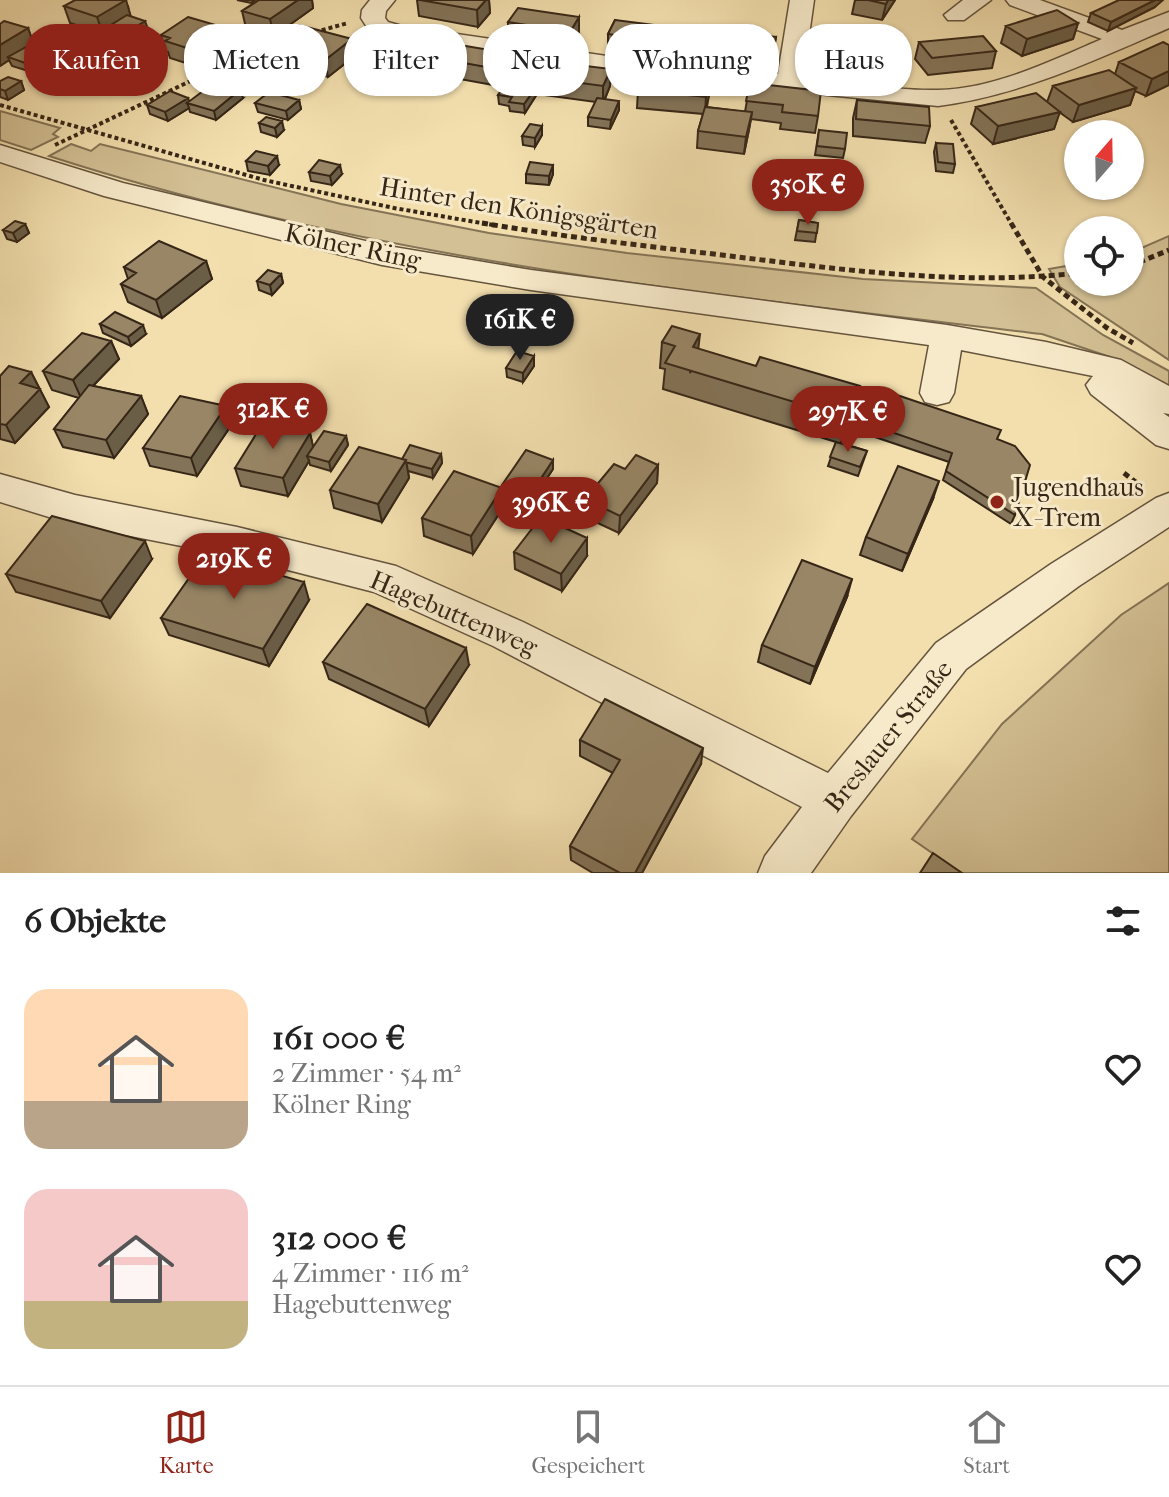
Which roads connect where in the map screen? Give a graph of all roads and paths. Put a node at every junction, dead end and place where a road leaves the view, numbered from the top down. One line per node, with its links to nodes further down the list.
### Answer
1 (802, 0): 9 (street)
2 (979, 0): 5 (street)
3 (1018, 0): 8 (street)
4 (378, 9): 7 (path); 9 (street)
5 (956, 15)
6 (1169, 19): 8 (street)
7 (328, 28)
8 (1123, 39): 11 (street)
9 (789, 83): 11 (street)
10 (184, 84): 13 (path)
11 (938, 98): 18 (path)
12 (0, 105): 13 (path, Hinter den Königsgärten)
13 (84, 130): 14 (path); 18 (path, Hinter den Königsgärten)
14 (14, 158): 19 (street, Kölner Ring)
15 (1169, 250): 16 (path)
16 (1144, 260)
17 (1064, 275): 18 (path, Hinter den Königsgärten)
18 (1043, 277): 20 (path)
19 (947, 336): 21 (street, Kölner Ring); 22 (street)
20 (1144, 349)
21 (1046, 353): 23 (street, Kölner Ring); 24 (street, Kölner Ring)
22 (937, 393)
23 (1169, 402)
24 (1169, 436)
25 (0, 488): 27 (street, Hagebuttenweg)
26 (1169, 508): 27 (street, Breslauer Straße)
27 (835, 800): 28 (street, Breslauer Straße)
28 (782, 873)

